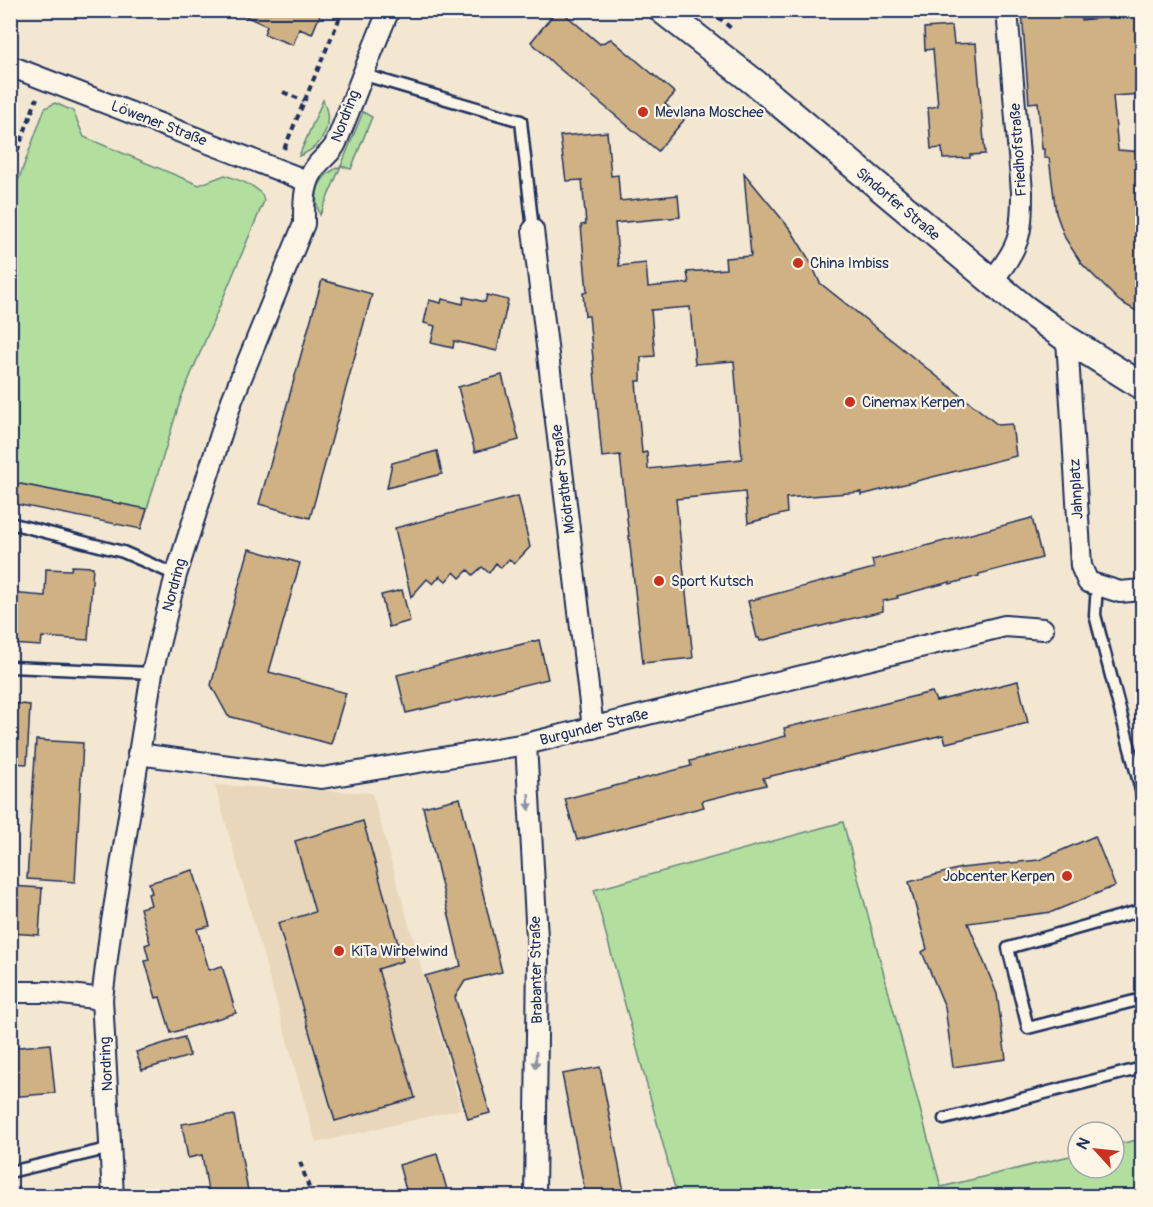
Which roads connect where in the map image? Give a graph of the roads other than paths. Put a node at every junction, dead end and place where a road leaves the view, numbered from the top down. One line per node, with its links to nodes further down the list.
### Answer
1 (389, 10): 5 (street, Nordring)
2 (662, 10): 8 (street, Sindorfer Straße)
3 (1007, 10): 8 (street, Friedhofstraße)
4 (10, 66): 6 (street, Löwener Straße)
5 (361, 74): 6 (street, Nordring); 7 (lane)
6 (307, 181): 12 (street, Nordring)
7 (533, 230): 18 (street, Mödrather Straße)
8 (991, 282): 9 (street, Sindorfer Straße)
9 (1067, 339): 10 (street, Sindorfer Straße); 13 (street, Jahnplatz)
10 (1143, 386)
11 (10, 523): 12 (lane)
12 (176, 575): 17 (street, Nordring)
13 (1097, 585): 14 (street); 21 (lane)
14 (1143, 590)
15 (1043, 630): 18 (street, Burgunder Straße)
16 (10, 667): 17 (lane)
17 (152, 673): 20 (street, Nordring)
18 (593, 728): 19 (street, Burgunder Straße)
19 (526, 744): 20 (street, Burgunder Straße); 31 (street, Brabanter Straße, one-way to 31)
20 (138, 754): 24 (street, Nordring)
21 (1143, 794)
22 (1143, 910): 25 (lane)
23 (10, 992): 24 (street)
24 (102, 999): 28 (street, Nordring)
25 (1143, 999)
26 (1143, 1068): 27 (lane)
27 (944, 1119)
28 (111, 1148): 29 (lane); 30 (street, Nordring)
29 (10, 1172)
30 (113, 1197)
31 (534, 1197)

